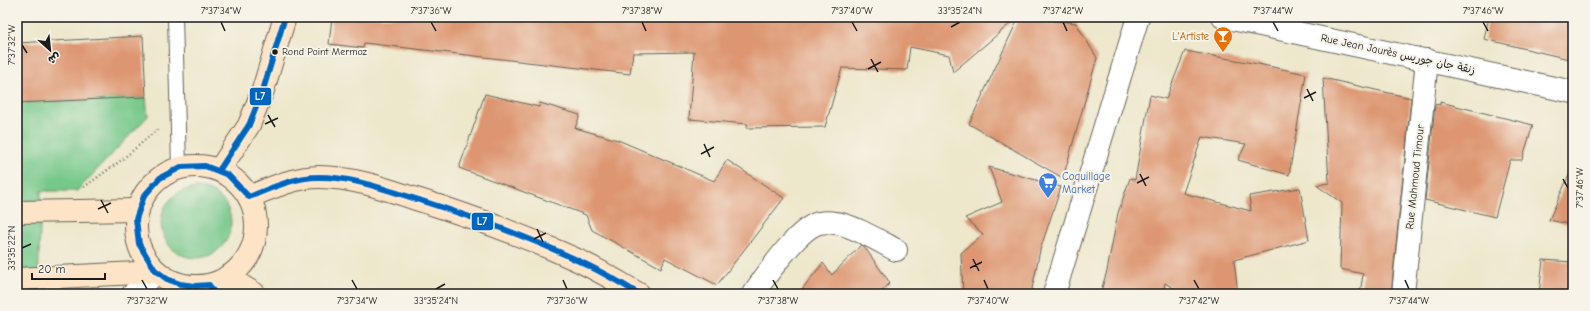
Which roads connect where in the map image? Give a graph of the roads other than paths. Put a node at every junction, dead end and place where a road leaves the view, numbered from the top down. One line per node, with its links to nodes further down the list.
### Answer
1 (175, 17): 8 (lane)
2 (285, 17): 9 (main road)
3 (1138, 17): 21 (street)
4 (1223, 17): 5 (street, Rue Jean Jaurès زنقة جان جوريس)
5 (1289, 23): 6 (street, Rue Jean Jaurès زنقة جان جوريس)
6 (1427, 60): 7 (street, Rue Jean Jaurès زنقة جان جوريس); 22 (street, Rue Mahmoud Timour)
7 (1573, 92)
8 (179, 168): 9 (main road); 11 (main road)
9 (220, 169): 10 (main road)
10 (249, 197): 16 (main road); 19 (main road)
11 (138, 210): 12 (main road); 14 (main road)
12 (17, 212)
13 (896, 250): 20 (street)
14 (157, 272): 15 (main road); 16 (main road); 17 (street)
15 (17, 279)
16 (217, 285): 18 (main road)
17 (133, 294)
18 (255, 294)
19 (639, 294)
20 (753, 294)
21 (1054, 294)
22 (1403, 294)

